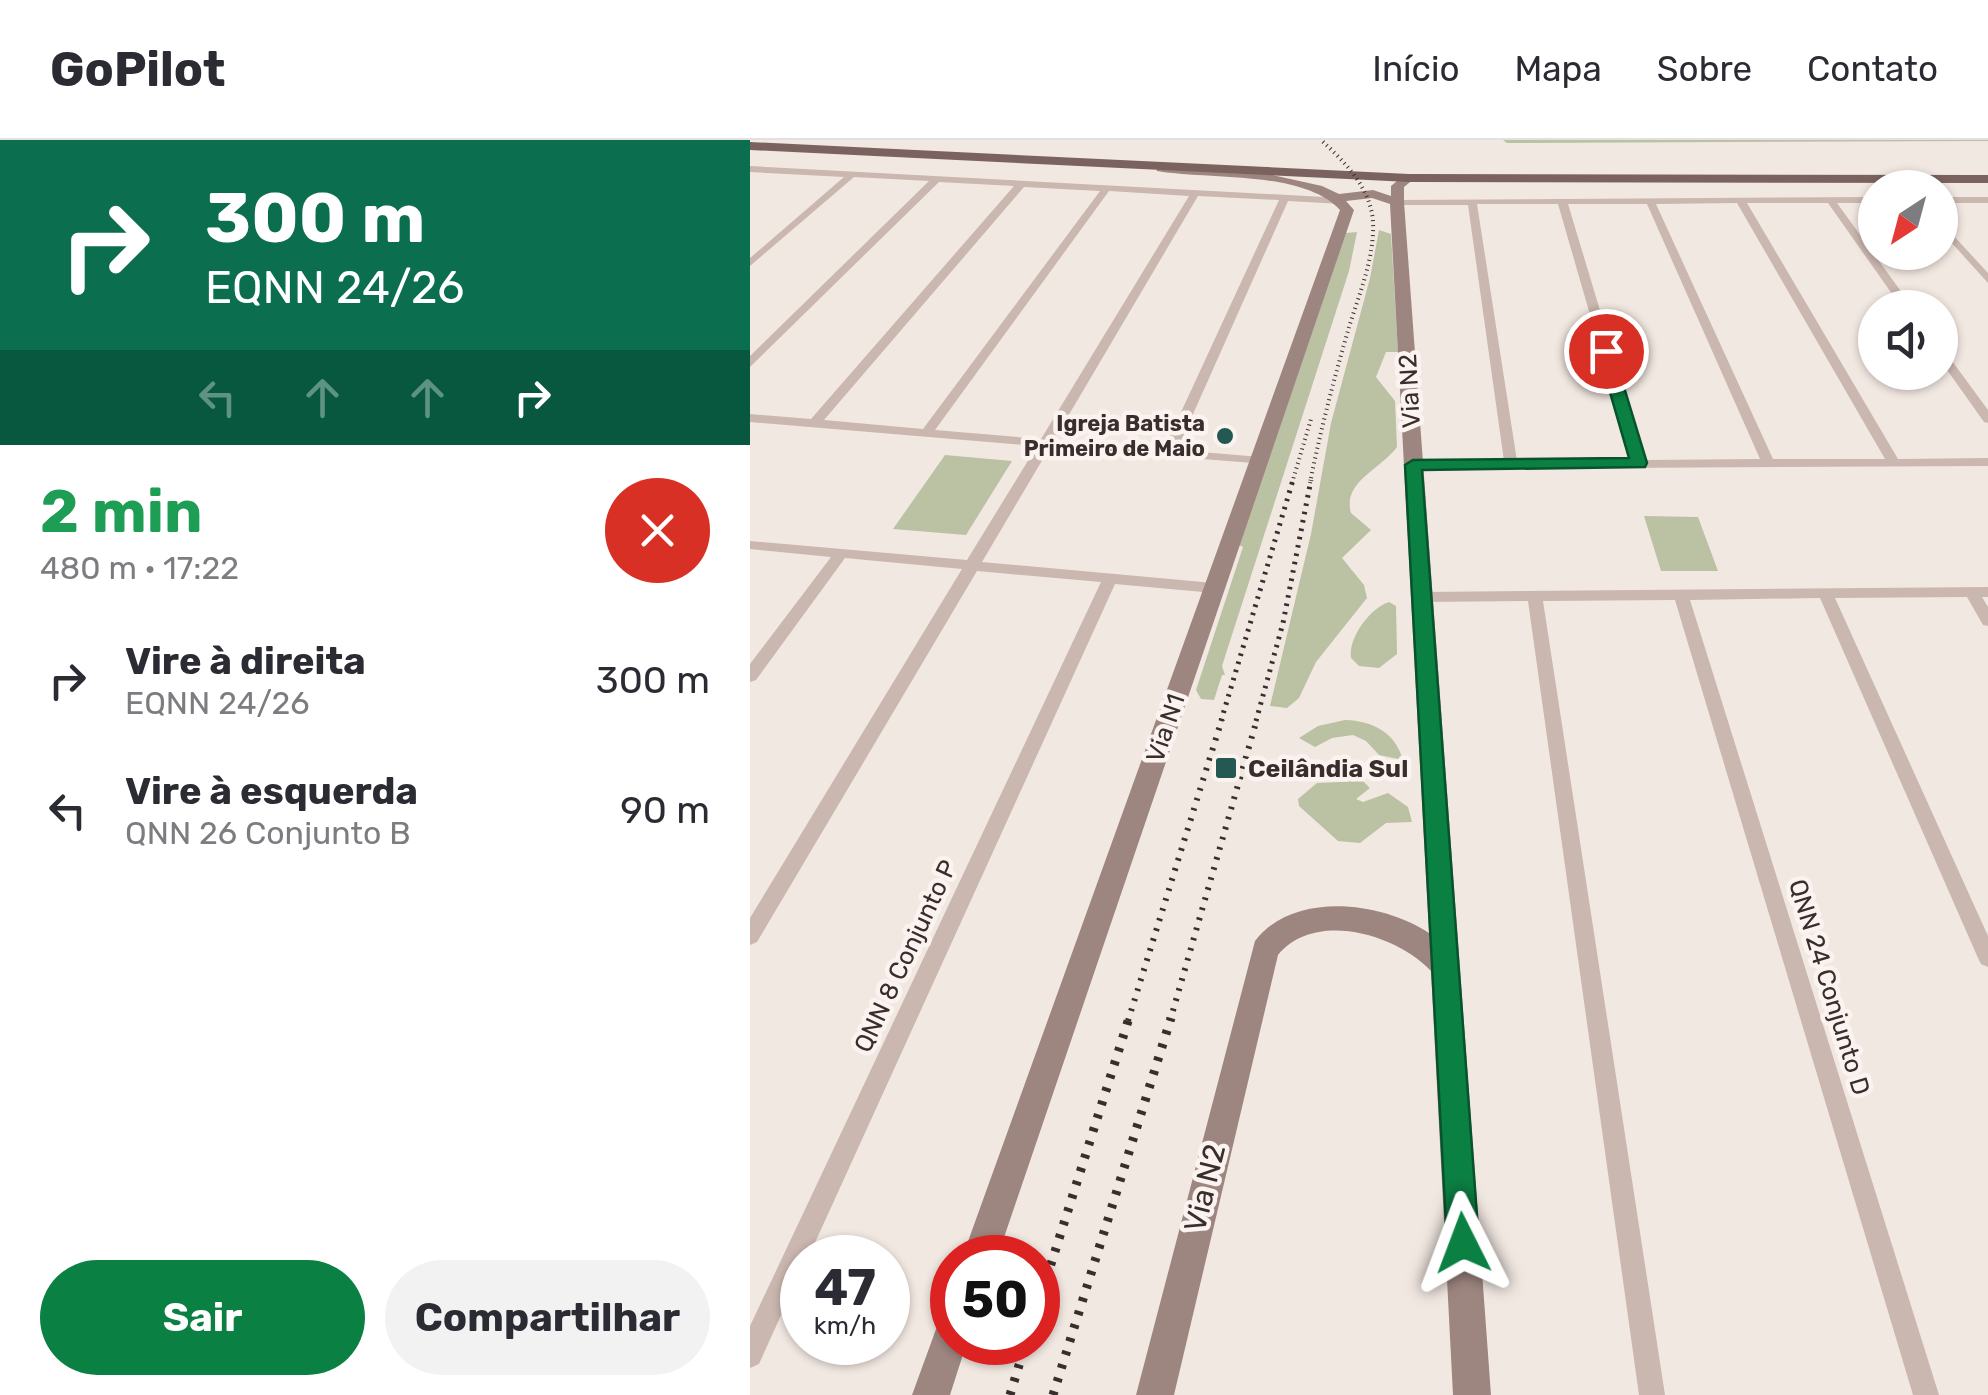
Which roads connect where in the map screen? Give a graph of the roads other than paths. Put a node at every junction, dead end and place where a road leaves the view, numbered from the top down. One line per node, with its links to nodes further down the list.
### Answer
1 (894, 140): 2 (main road)
2 (960, 144): 3 (main road); 5 (main road)
3 (984, 145): 6 (main road); 7 (main road)
4 (750, 146): 5 (main road)
5 (943, 157): 6 (main road)
6 (971, 158): 11 (main road)
7 (1321, 158)
8 (1480, 162): 10 (main road)
9 (1891, 163): 10 (main road)
10 (1561, 164): 16 (main road)
11 (1162, 168): 21 (main road); 24 (main road)
12 (750, 169): 13 (street)
13 (769, 170): 14 (street); 19 (street)
14 (852, 175): 15 (street); 34 (street)
15 (937, 179): 18 (street); 37 (street)
16 (1562, 180): 17 (main road); 21 (main road)
17 (1988, 180)
18 (1021, 184): 20 (street); 41 (street)
19 (750, 185)
20 (1107, 188): 22 (street); 42 (street)
21 (1403, 190): 24 (main road); 32 (street); 51 (main road, Via N2)
22 (1195, 193): 23 (street); 43 (street)
23 (1284, 198): 24 (street); 44 (street)
24 (1341, 199): 45 (main road, Via N1)
25 (1740, 200): 26 (street); 31 (street); 46 (street)
26 (1830, 200): 27 (street); 36 (street)
27 (1858, 200)
28 (1958, 200): 29 (street)
29 (1988, 200)
30 (1562, 201): 31 (street); 32 (street); 49 (street)
31 (1650, 201): 50 (street)
32 (1472, 202): 48 (street)
33 (1958, 245): 35 (street)
34 (750, 264)
35 (1988, 280)
36 (1895, 290)
37 (750, 363)
38 (1958, 377): 40 (street)
39 (750, 418): 41 (street)
40 (1988, 419)
41 (814, 424): 42 (street)
42 (927, 432): 43 (street)
43 (1047, 442): 44 (street); 54 (street)
44 (1169, 453): 45 (street)
45 (1261, 461): 56 (main road, Via N1)
46 (1894, 462): 47 (street); 50 (street)
47 (1988, 462)
48 (1511, 463): 49 (street); 51 (street)
49 (1639, 463): 50 (street)
50 (1768, 463)
51 (1413, 465): 61 (main road, Via N2)
52 (750, 546): 53 (street)
53 (840, 555): 54 (street); 63 (street)
54 (973, 566): 55 (street); 64 (street)
55 (1110, 580): 56 (street); 68 (street, QNN 8 Conjunto P)
56 (1214, 588): 67 (main road, Via N1)
57 (1980, 592): 60 (street); 62 (street)
58 (1681, 594): 59 (street); 60 (street); 74 (street, QNN 24 Conjunto D)
59 (1534, 596): 61 (street); 73 (street)
60 (1826, 596): 65 (street)
61 (1422, 597): 66 (main road, Via N2)
62 (1988, 620)
63 (750, 676)
64 (750, 936)
65 (1988, 958)
66 (1446, 968): 71 (main road, Via N2); 72 (main road, Via N2)
67 (987, 1235)
68 (750, 1355)
69 (941, 1365): 70 (main road)
70 (931, 1395)
71 (1155, 1395)
72 (1472, 1395)
73 (1652, 1395)
74 (1926, 1395)

